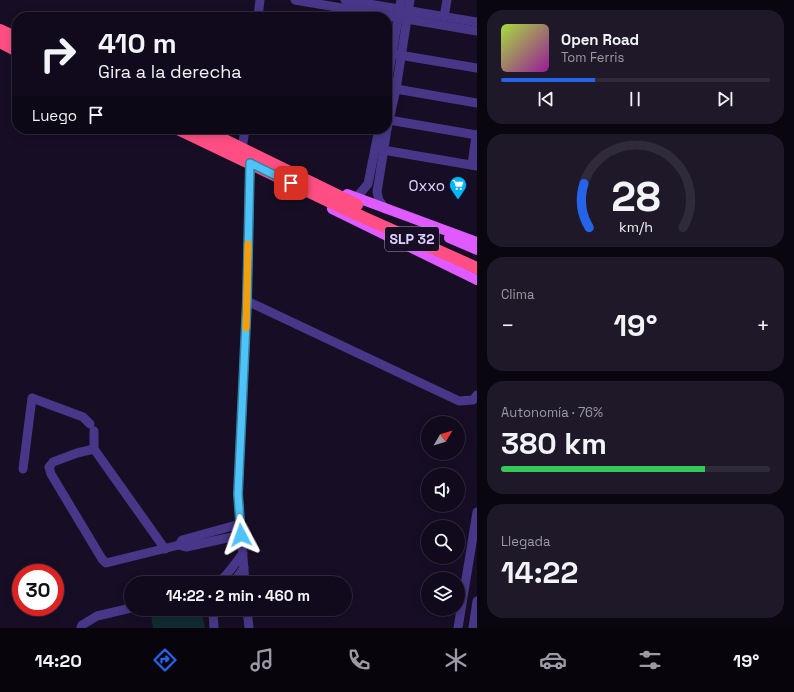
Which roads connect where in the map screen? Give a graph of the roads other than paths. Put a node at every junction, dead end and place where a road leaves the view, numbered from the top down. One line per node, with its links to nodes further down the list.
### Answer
1 (260, 0): 8 (street)
2 (295, 0): 6 (street)
3 (345, 0): 6 (street)
4 (410, 0): 7 (street)
5 (447, 0): 9 (street)
6 (363, 8): 7 (street)
7 (403, 11): 9 (street); 12 (street); 16 (street)
8 (259, 12)
9 (444, 17): 10 (street)
10 (477, 22)
11 (0, 30): 13 (highway)
12 (477, 31)
13 (12, 36)
14 (0, 42): 15 (highway)
15 (12, 48)
16 (397, 55): 17 (street); 18 (street); 19 (street)
17 (477, 68)
18 (392, 70)
19 (396, 89): 20 (street); 21 (street)
20 (477, 103)
21 (392, 108)
22 (392, 126): 28 (street)
23 (189, 134): 31 (highway, SLP 32)
24 (212, 134): 29 (highway, SLP 32)
25 (244, 134): 29 (street)
26 (377, 134): 34 (street)
27 (386, 134): 30 (street)
28 (476, 135): 32 (street)
29 (242, 149): 33 (highway, SLP 32)
30 (383, 150): 32 (street); 35 (street)
31 (250, 163): 33 (highway, SLP 32); 42 (street)
32 (474, 165)
33 (266, 166): 34 (highway, SLP 32); 41 (main road)
34 (351, 203): 35 (main road); 39 (highway, SLP 32); 40 (highway, SLP 32)
35 (386, 209): 36 (main road)
36 (414, 220): 37 (main road); 38 (main road)
37 (477, 242)
38 (477, 250)
39 (477, 259)
40 (477, 268)
41 (477, 279)
42 (247, 301): 43 (street); 47 (street)
43 (477, 395)
44 (94, 448): 45 (street); 50 (street); 50 (street)
45 (22, 469)
46 (477, 512): 63 (street)
47 (240, 524): 48 (street); 49 (street)
48 (241, 535): 49 (street); 51 (street)
49 (179, 545): 50 (street)
50 (164, 548)
51 (243, 553): 52 (street); 55 (street)
52 (229, 571): 53 (street); 54 (street)
53 (225, 576)
54 (234, 576)
55 (241, 576)
56 (477, 602): 64 (street)
57 (124, 610): 60 (street)
58 (213, 616): 61 (street)
59 (248, 616): 62 (street)
60 (81, 628)
61 (214, 628)
62 (249, 628)
63 (458, 628)
64 (473, 628)

